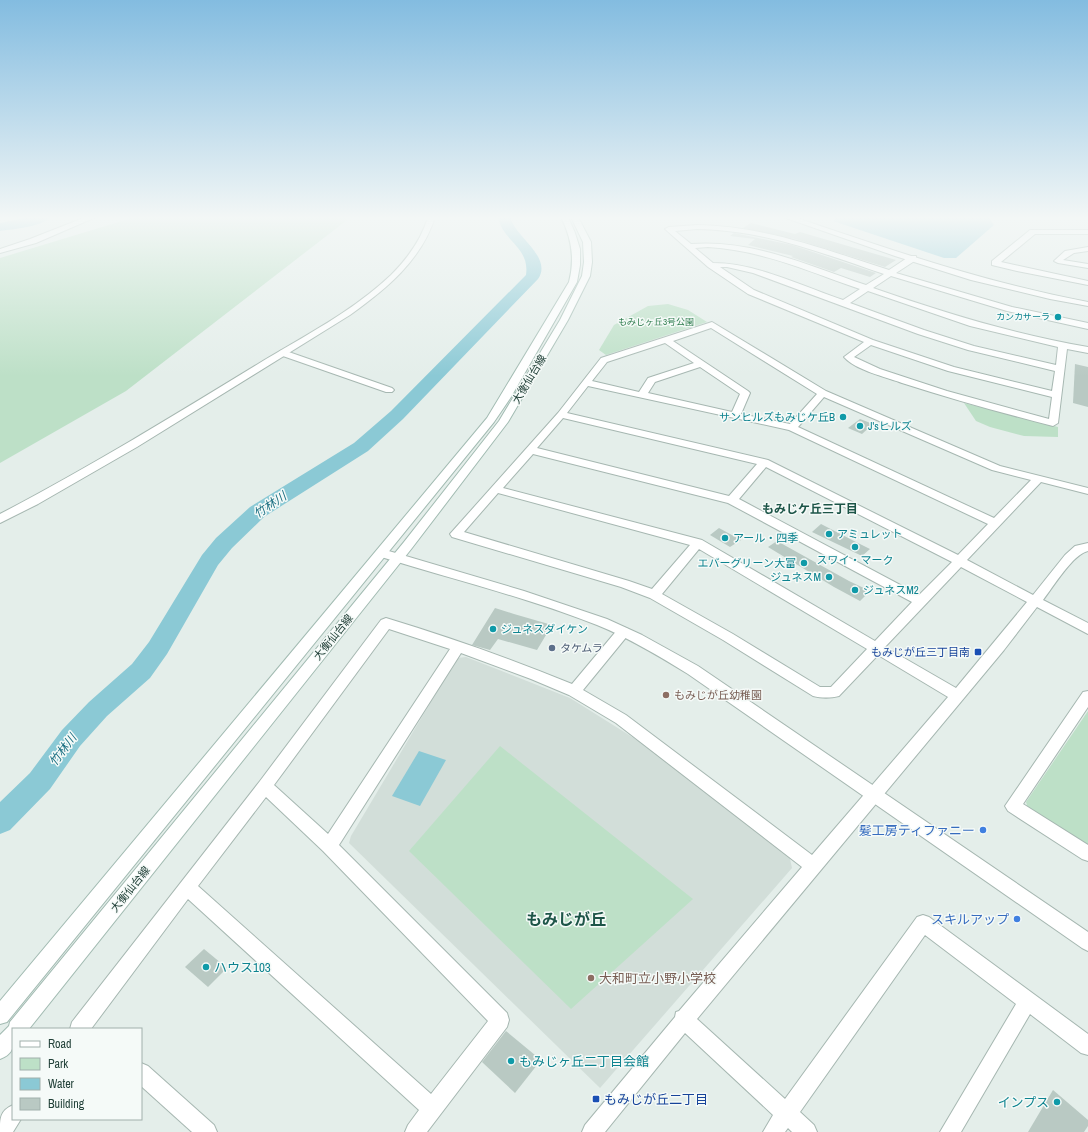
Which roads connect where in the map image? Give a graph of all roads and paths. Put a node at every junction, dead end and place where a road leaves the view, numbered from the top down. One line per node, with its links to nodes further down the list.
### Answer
1 (399, 270): 21 (street)
2 (576, 270): 42 (street, 大衡仙台線)
3 (587, 270): 43 (street, 大衡仙台線)
4 (718, 270): 18 (street)
5 (750, 270): 14 (street)
6 (814, 270): 13 (street)
7 (880, 270): 11 (street)
8 (895, 270): 11 (street)
9 (953, 270): 15 (street)
10 (1020, 270): 12 (street)
11 (890, 273): 13 (street); 16 (street)
12 (1088, 283)
13 (866, 288): 14 (street); 19 (street)
14 (842, 304): 23 (street)
15 (1088, 304)
16 (1088, 326)
17 (666, 340): 22 (street); 24 (street); 26 (street)
18 (870, 342): 28 (street); 28 (street)
19 (1063, 346): 20 (street); 23 (street)
20 (1088, 350)
21 (283, 353): 25 (street); 38 (street)
22 (700, 364): 27 (street); 30 (street)
23 (1060, 369): 28 (street)
24 (587, 383): 27 (street); 29 (street)
25 (389, 390)
26 (822, 393): 31 (street); 34 (street)
27 (642, 395): 30 (street)
28 (1057, 396)
29 (561, 415): 32 (street); 33 (street)
30 (734, 416): 31 (street)
31 (792, 428): 39 (street)
32 (531, 450): 35 (street); 37 (street)
33 (764, 462): 37 (street); 44 (street)
34 (1038, 480): 36 (street); 39 (street)
35 (495, 488): 40 (street); 45 (street)
36 (1088, 491)
37 (732, 500): 46 (street)
38 (0, 519)
39 (995, 523): 44 (street)
40 (698, 543): 45 (street); 51 (street)
41 (1088, 547): 47 (street)
42 (382, 553): 43 (street); 63 (street, 大衡仙台線)
43 (397, 558): 49 (street); 66 (street, 大衡仙台線)
44 (960, 562): 46 (street); 47 (street)
45 (654, 595): 51 (street)
46 (920, 601): 51 (street)
47 (1036, 602): 48 (street); 53 (street)
48 (1088, 629)
49 (623, 632): 52 (street); 56 (street)
50 (458, 647): 52 (street); 55 (street); 57 (street)
51 (876, 647): 53 (street)
52 (574, 691): 59 (street)
53 (957, 696): 56 (street)
54 (1088, 696): 58 (street)
55 (265, 786): 57 (street); 60 (street)
56 (872, 794): 59 (street); 61 (street)
57 (330, 846): 71 (street)
58 (1088, 854)
59 (812, 865): 64 (street)
60 (187, 887): 65 (street); 71 (street)
61 (1088, 942)
62 (1028, 1001): 68 (street); 72 (street); 80 (street)
63 (0, 1015)
64 (683, 1019): 72 (street); 77 (street)
65 (85, 1027)
66 (18, 1028)
67 (12, 1035): 69 (street)
68 (1088, 1046)
69 (0, 1050)
70 (142, 1074): 75 (street)
71 (432, 1108): 76 (street)
72 (786, 1113): 78 (street); 79 (street)
73 (12, 1116): 74 (street)
74 (0, 1132)
75 (207, 1132)
76 (415, 1132)
77 (592, 1132)
78 (773, 1132)
79 (807, 1132)
80 (950, 1132)

